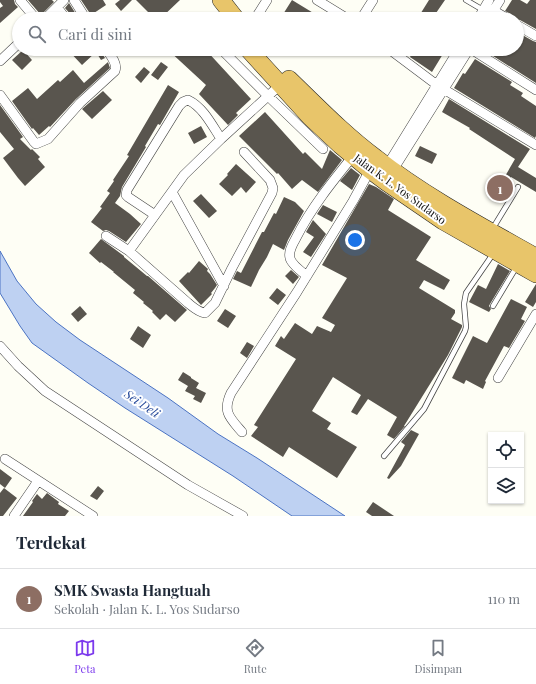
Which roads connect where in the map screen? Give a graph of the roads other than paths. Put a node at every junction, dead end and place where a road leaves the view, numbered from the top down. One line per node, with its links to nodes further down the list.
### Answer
1 (20, 0): 13 (street)
2 (64, 0): 11 (street)
3 (74, 0): 16 (street)
4 (209, 0): 17 (highway)
5 (221, 0): 18 (highway)
6 (267, 0): 19 (street)
7 (317, 0): 20 (street)
8 (373, 0): 21 (street)
9 (466, 0): 12 (lane)
10 (500, 0): 12 (street)
11 (57, 7): 14 (street); 15 (street)
12 (488, 7)
13 (30, 12)
14 (52, 12)
15 (61, 12)
16 (82, 12)
17 (218, 12)
18 (230, 12)
19 (259, 12)
20 (337, 12)
21 (365, 12)
22 (524, 28): 23 (street)
23 (536, 36)
24 (12, 50): 33 (street)
25 (111, 56): 37 (street)
26 (230, 56): 36 (street)
27 (252, 56): 36 (highway, Jalan K. L. Yos Sudarso)
28 (268, 56): 43 (highway, Jalan K. L. Yos Sudarso)
29 (398, 56): 34 (street)
30 (456, 56): 34 (street)
31 (464, 56): 34 (street)
32 (481, 56): 35 (street)
33 (0, 61)
34 (440, 87): 39 (street); 43 (street)
35 (536, 90)
36 (274, 91): 38 (street); 40 (street); 42 (highway, Jalan K. L. Yos Sudarso)
37 (0, 95)
38 (221, 139): 45 (street); 46 (street)
39 (536, 145)
40 (323, 149)
41 (244, 152): 54 (street)
42 (350, 159): 43 (highway, Jalan K. L. Yos Sudarso); 53 (street)
43 (383, 173): 47 (highway, Jalan K. L. Yos Sudarso); 50 (highway, Jalan K. L. Yos Sudarso); 53 (street)
44 (518, 187): 47 (lane)
45 (172, 192): 46 (street); 54 (street)
46 (155, 215): 49 (street)
47 (491, 231): 51 (highway, Jalan K. L. Yos Sudarso)
48 (106, 236): 49 (street)
49 (129, 251): 54 (street)
50 (495, 251): 51 (highway, Jalan K. L. Yos Sudarso); 60 (lane)
51 (526, 257): 52 (highway, Jalan K. L. Yos Sudarso); 55 (lane)
52 (536, 274)
53 (307, 276): 59 (street)
54 (224, 286)
55 (493, 306)
56 (536, 314): 58 (street)
57 (0, 346): 66 (street)
58 (498, 378)
59 (242, 432)
60 (384, 456)
61 (5, 459): 62 (street)
62 (38, 481): 63 (street); 64 (street)
63 (82, 513): 65 (street)
64 (14, 516)
65 (93, 516)
66 (243, 516)

